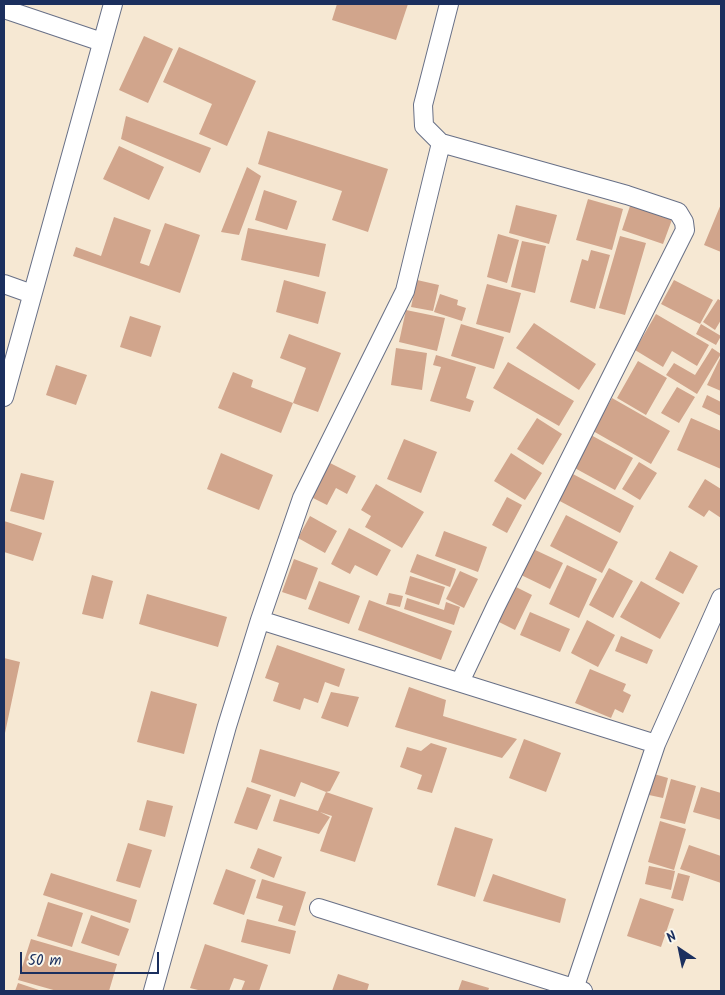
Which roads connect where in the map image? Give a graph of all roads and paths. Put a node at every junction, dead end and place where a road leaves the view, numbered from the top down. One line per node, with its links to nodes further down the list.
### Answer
1 (113, 4): 4 (street)
2 (449, 4): 5 (street)
3 (4, 9): 4 (street)
4 (102, 42): 7 (street)
5 (441, 143): 10 (street); 11 (street)
6 (4, 284): 7 (street)
7 (32, 294): 8 (street)
8 (4, 397)
9 (721, 598): 12 (street)
10 (260, 620): 11 (street); 15 (street)
11 (460, 682): 12 (street)
12 (656, 744): 14 (street)
13 (320, 908): 14 (street)
14 (578, 990)
15 (153, 991)

